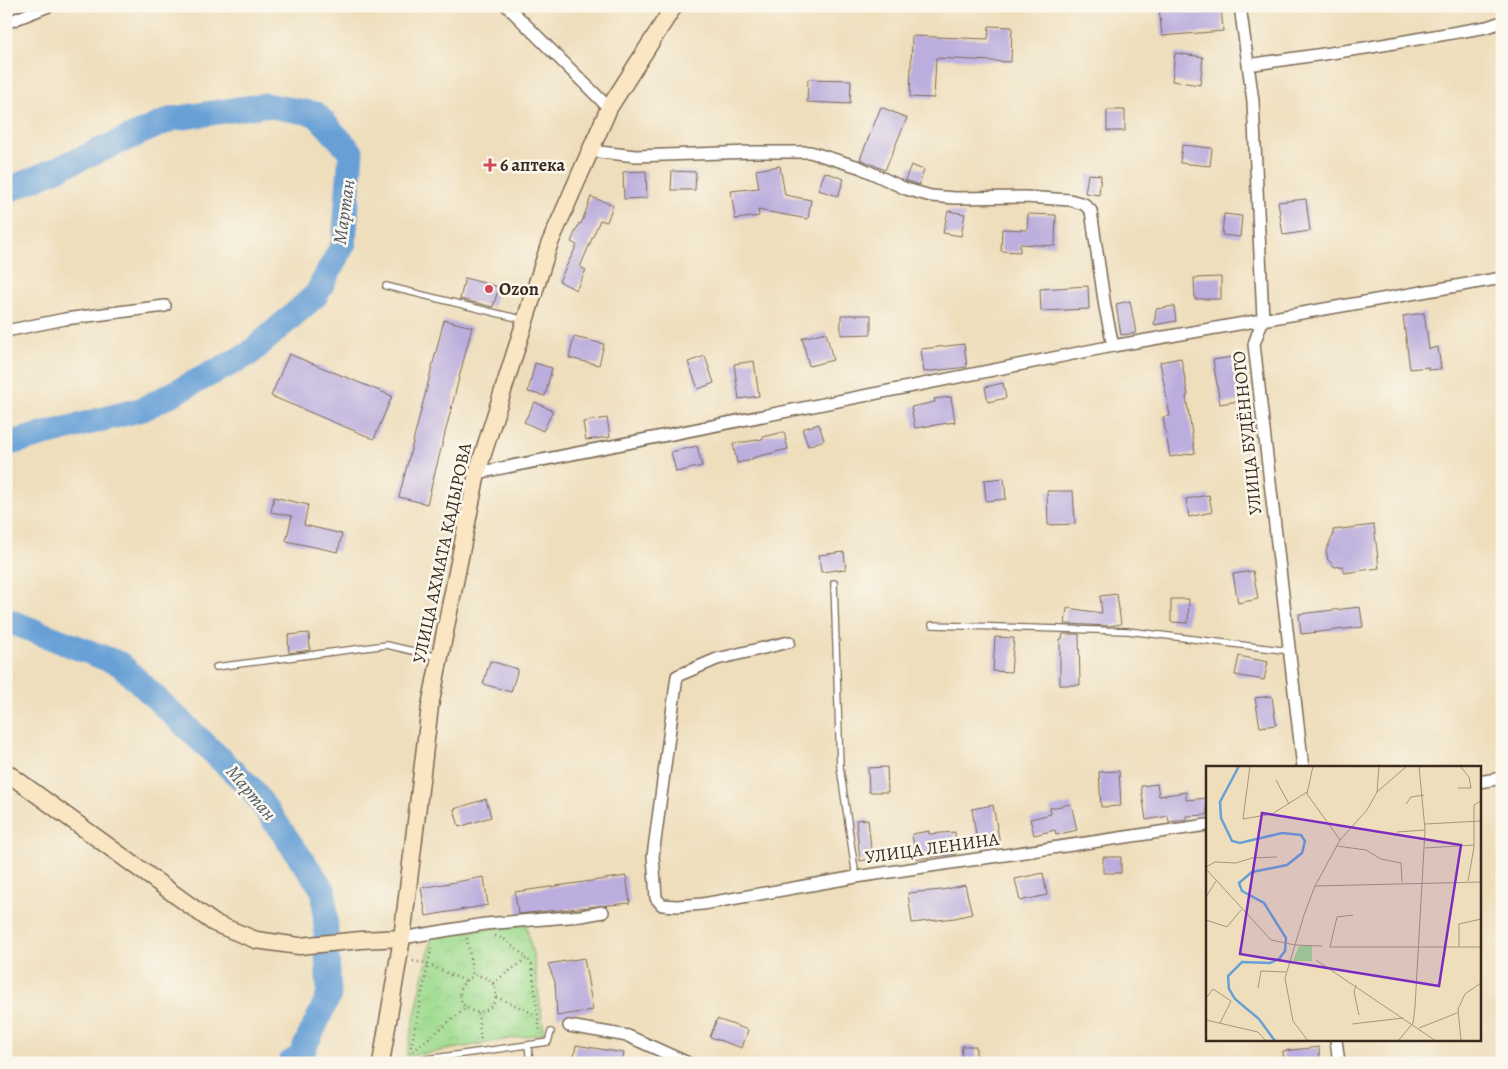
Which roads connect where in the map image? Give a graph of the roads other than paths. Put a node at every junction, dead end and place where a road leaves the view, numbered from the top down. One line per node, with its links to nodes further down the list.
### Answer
1 (48, 6): 6 (street)
2 (507, 6): 8 (street)
3 (674, 6): 8 (main road, УЛИЦА АХМАТА КАДЫРОВА)
4 (1240, 6): 7 (street, УЛИЦА БУДЁННОГО)
5 (1502, 22): 7 (street)
6 (6, 23)
7 (1248, 65): 13 (street, УЛИЦА БУДЁННОГО)
8 (609, 108): 9 (main road, УЛИЦА АХМАТА КАДЫРОВА)
9 (590, 152): 14 (main road, УЛИЦА АХМАТА КАДЫРОВА); 16 (street)
10 (1502, 278): 13 (street)
11 (386, 286): 14 (lane)
12 (165, 306): 15 (street)
13 (1263, 319): 16 (street); 21 (street, УЛИЦА БУДЁННОГО)
14 (525, 321): 17 (main road, УЛИЦА АХМАТА КАДЫРОВА)
15 (6, 331)
16 (1113, 346): 17 (street)
17 (477, 473): 22 (main road, УЛИЦА АХМАТА КАДЫРОВА)
18 (834, 583): 29 (lane)
19 (932, 625): 21 (lane)
20 (789, 642): 29 (street, УЛИЦА ЛЕНИНА)
21 (1290, 652): 24 (street, УЛИЦА БУДЁННОГО)
22 (440, 657): 23 (lane); 31 (main road, УЛИЦА АХМАТА КАДЫРОВА)
23 (216, 667)
24 (1303, 766)
25 (6, 772): 31 (main road)
26 (1502, 778): 27 (street)
27 (1480, 782)
28 (1206, 825): 29 (street, УЛИЦА ЛЕНИНА)
29 (856, 877)
30 (603, 912): 31 (street)
31 (402, 938): 36 (main road, УЛИЦА АХМАТА КАДЫРОВА)
32 (569, 1026): 39 (street)
33 (551, 1032): 35 (lane)
34 (1336, 1042): 40 (street)
35 (528, 1045): 37 (lane); 38 (lane)
36 (381, 1063)
37 (399, 1063)
38 (530, 1063)
39 (688, 1063)
40 (1339, 1063)

